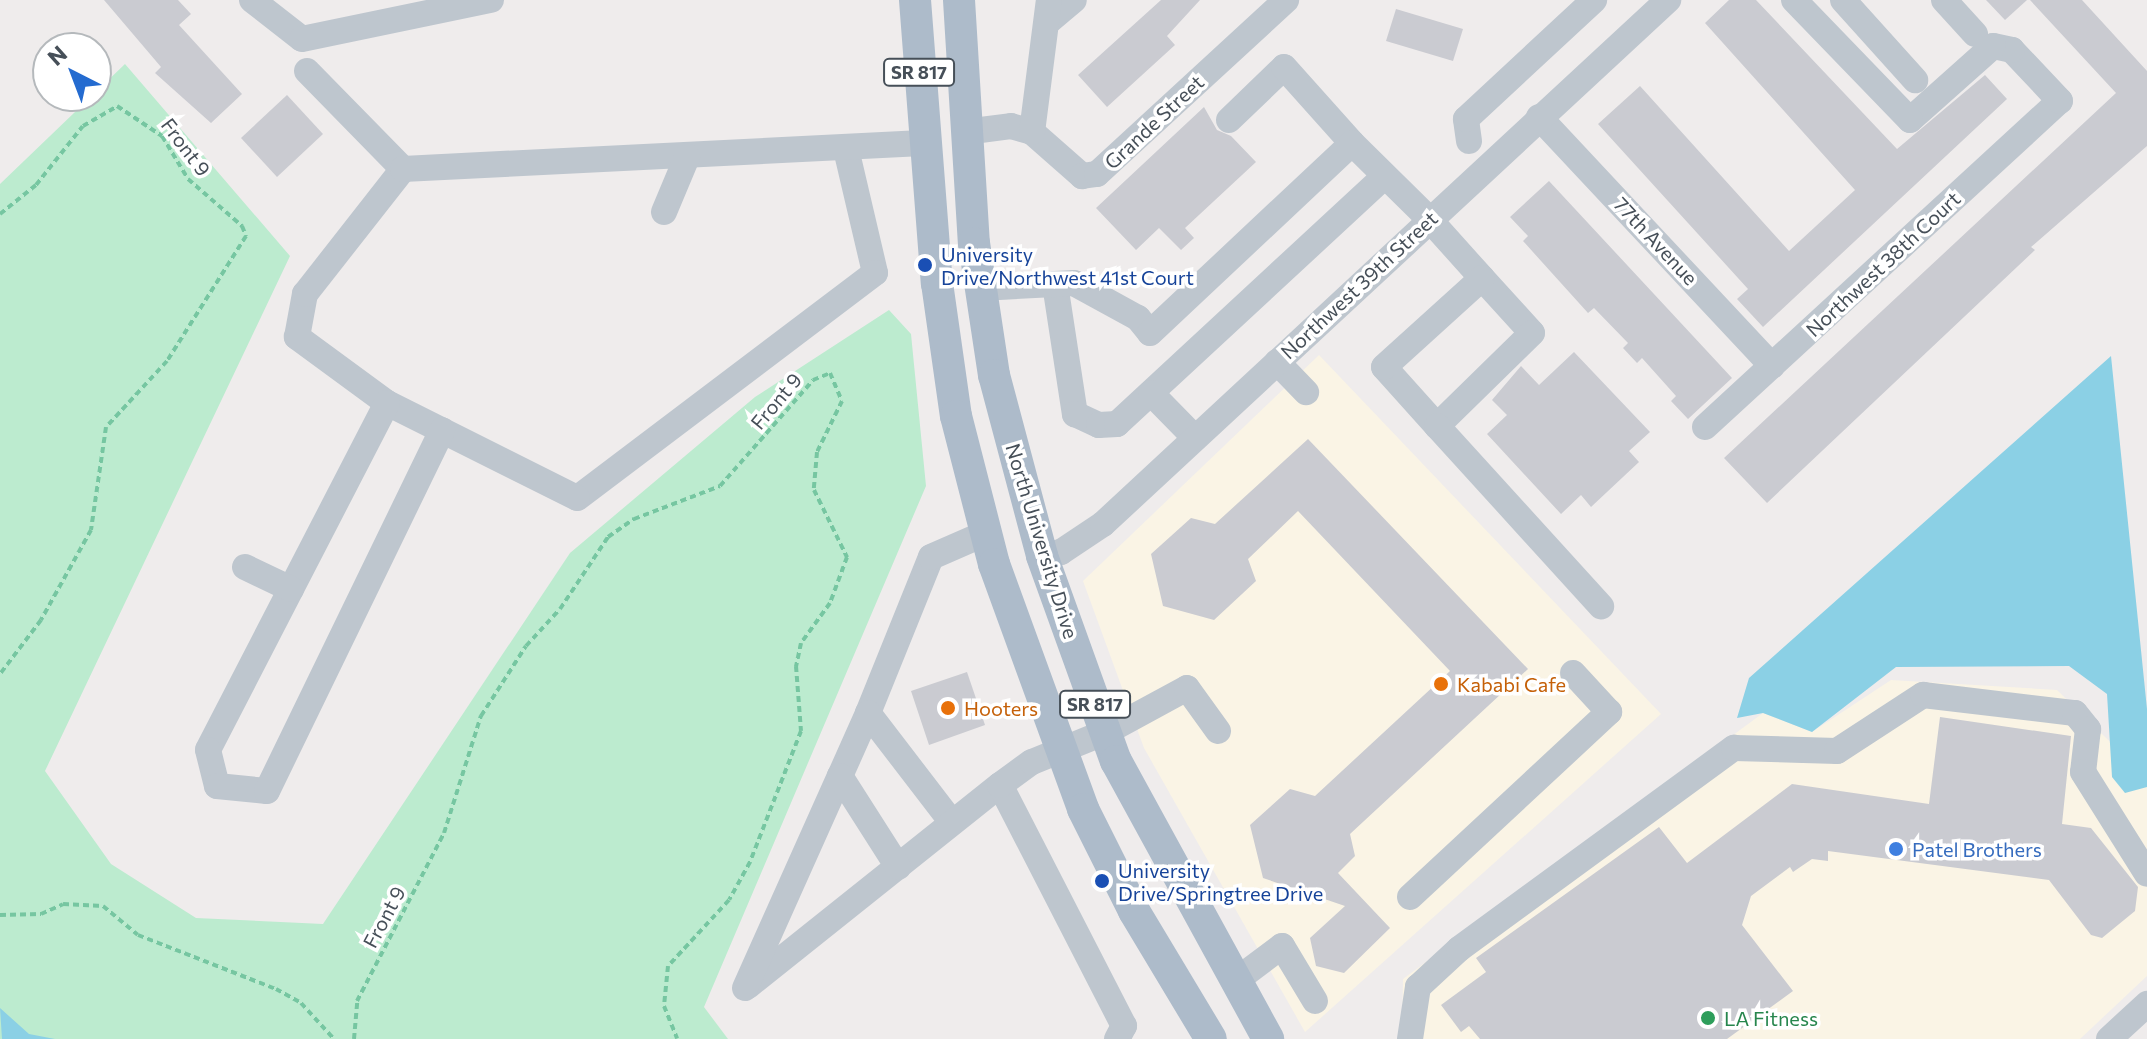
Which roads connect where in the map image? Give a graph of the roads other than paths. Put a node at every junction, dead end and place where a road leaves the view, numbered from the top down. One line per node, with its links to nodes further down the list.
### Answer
1 (252, 0): 2 (street)
2 (491, 0)
3 (915, 0): 14 (main road, SR 817)
4 (959, 0): 18 (main road, North University Drive / SR 817)
5 (1074, 0): 12 (street)
6 (1286, 0): 20 (street, Grande Street)
7 (1594, 0): 21 (street)
8 (1794, 0): 13 (street)
9 (1843, 0): 16 (street)
10 (1944, 0): 13 (street)
11 (1658, 3): 17 (street, Northwest 39th Street)
12 (1049, 10): 20 (street)
13 (1984, 40): 35 (street, Northwest 38th Court)
14 (918, 53): 18 (main road); 24 (main road, SR 817)
15 (307, 71): 26 (street)
16 (1915, 80)
17 (1539, 117): 29 (street, Northwest 39th Street); 35 (street, 77th Avenue)
18 (964, 120): 20 (street); 30 (main road, North University Drive / SR 817)
19 (1229, 120): 22 (street)
20 (1032, 132)
21 (1469, 141)
22 (1352, 143): 27 (street); 32 (street)
23 (846, 149): 24 (street); 25 (street); 41 (street)
24 (923, 153): 30 (main road); 43 (main road, SR 817)
25 (687, 157): 26 (street); 28 (street)
26 (403, 169): 38 (street)
27 (1385, 176): 29 (street); 37 (street)
28 (664, 212)
29 (1429, 219): 31 (street); 34 (street, Northwest 39th Street)
30 (974, 225): 33 (main road, North University Drive / SR 817)
31 (1482, 278): 39 (street); 39 (street)
32 (1055, 284): 33 (street); 37 (street)
33 (981, 288): 44 (main road, North University Drive / SR 817)
34 (1277, 362): 36 (street); 42 (street, Northwest 39th Street)
35 (1772, 366): 40 (street, Northwest 38th Court)
36 (1306, 392)
37 (1151, 393): 42 (street)
38 (387, 403): 41 (street); 46 (street)
39 (1437, 426): 47 (street)
40 (1705, 427)
41 (442, 430): 46 (street)
42 (1195, 438): 44 (street, Northwest 39th Street)
43 (986, 533): 49 (street); 52 (main road, SR 817)
44 (1042, 556): 51 (main road, North University Drive / SR 817)
45 (245, 567): 46 (street)
46 (291, 589)
47 (1601, 606)
48 (1573, 673): 58 (street)
49 (868, 713): 53 (street); 55 (street)
50 (1218, 731): 51 (street)
51 (1106, 732): 52 (street); 59 (main road, North University Drive / SR 817)
52 (1061, 750): 54 (street); 63 (main road, SR 817)
53 (840, 776): 56 (street); 56 (street)
54 (1000, 785): 55 (street); 62 (street)
55 (951, 821): 56 (street)
56 (898, 867)
57 (2147, 874): 65 (street)
58 (1410, 897)
59 (1234, 982): 60 (street); 64 (main road, North University Drive / SR 817)
60 (1315, 1001)
61 (2147, 1004): 66 (street)
62 (1125, 1035)
63 (1211, 1039)
64 (1268, 1039)
65 (1410, 1039)
66 (2109, 1039)

